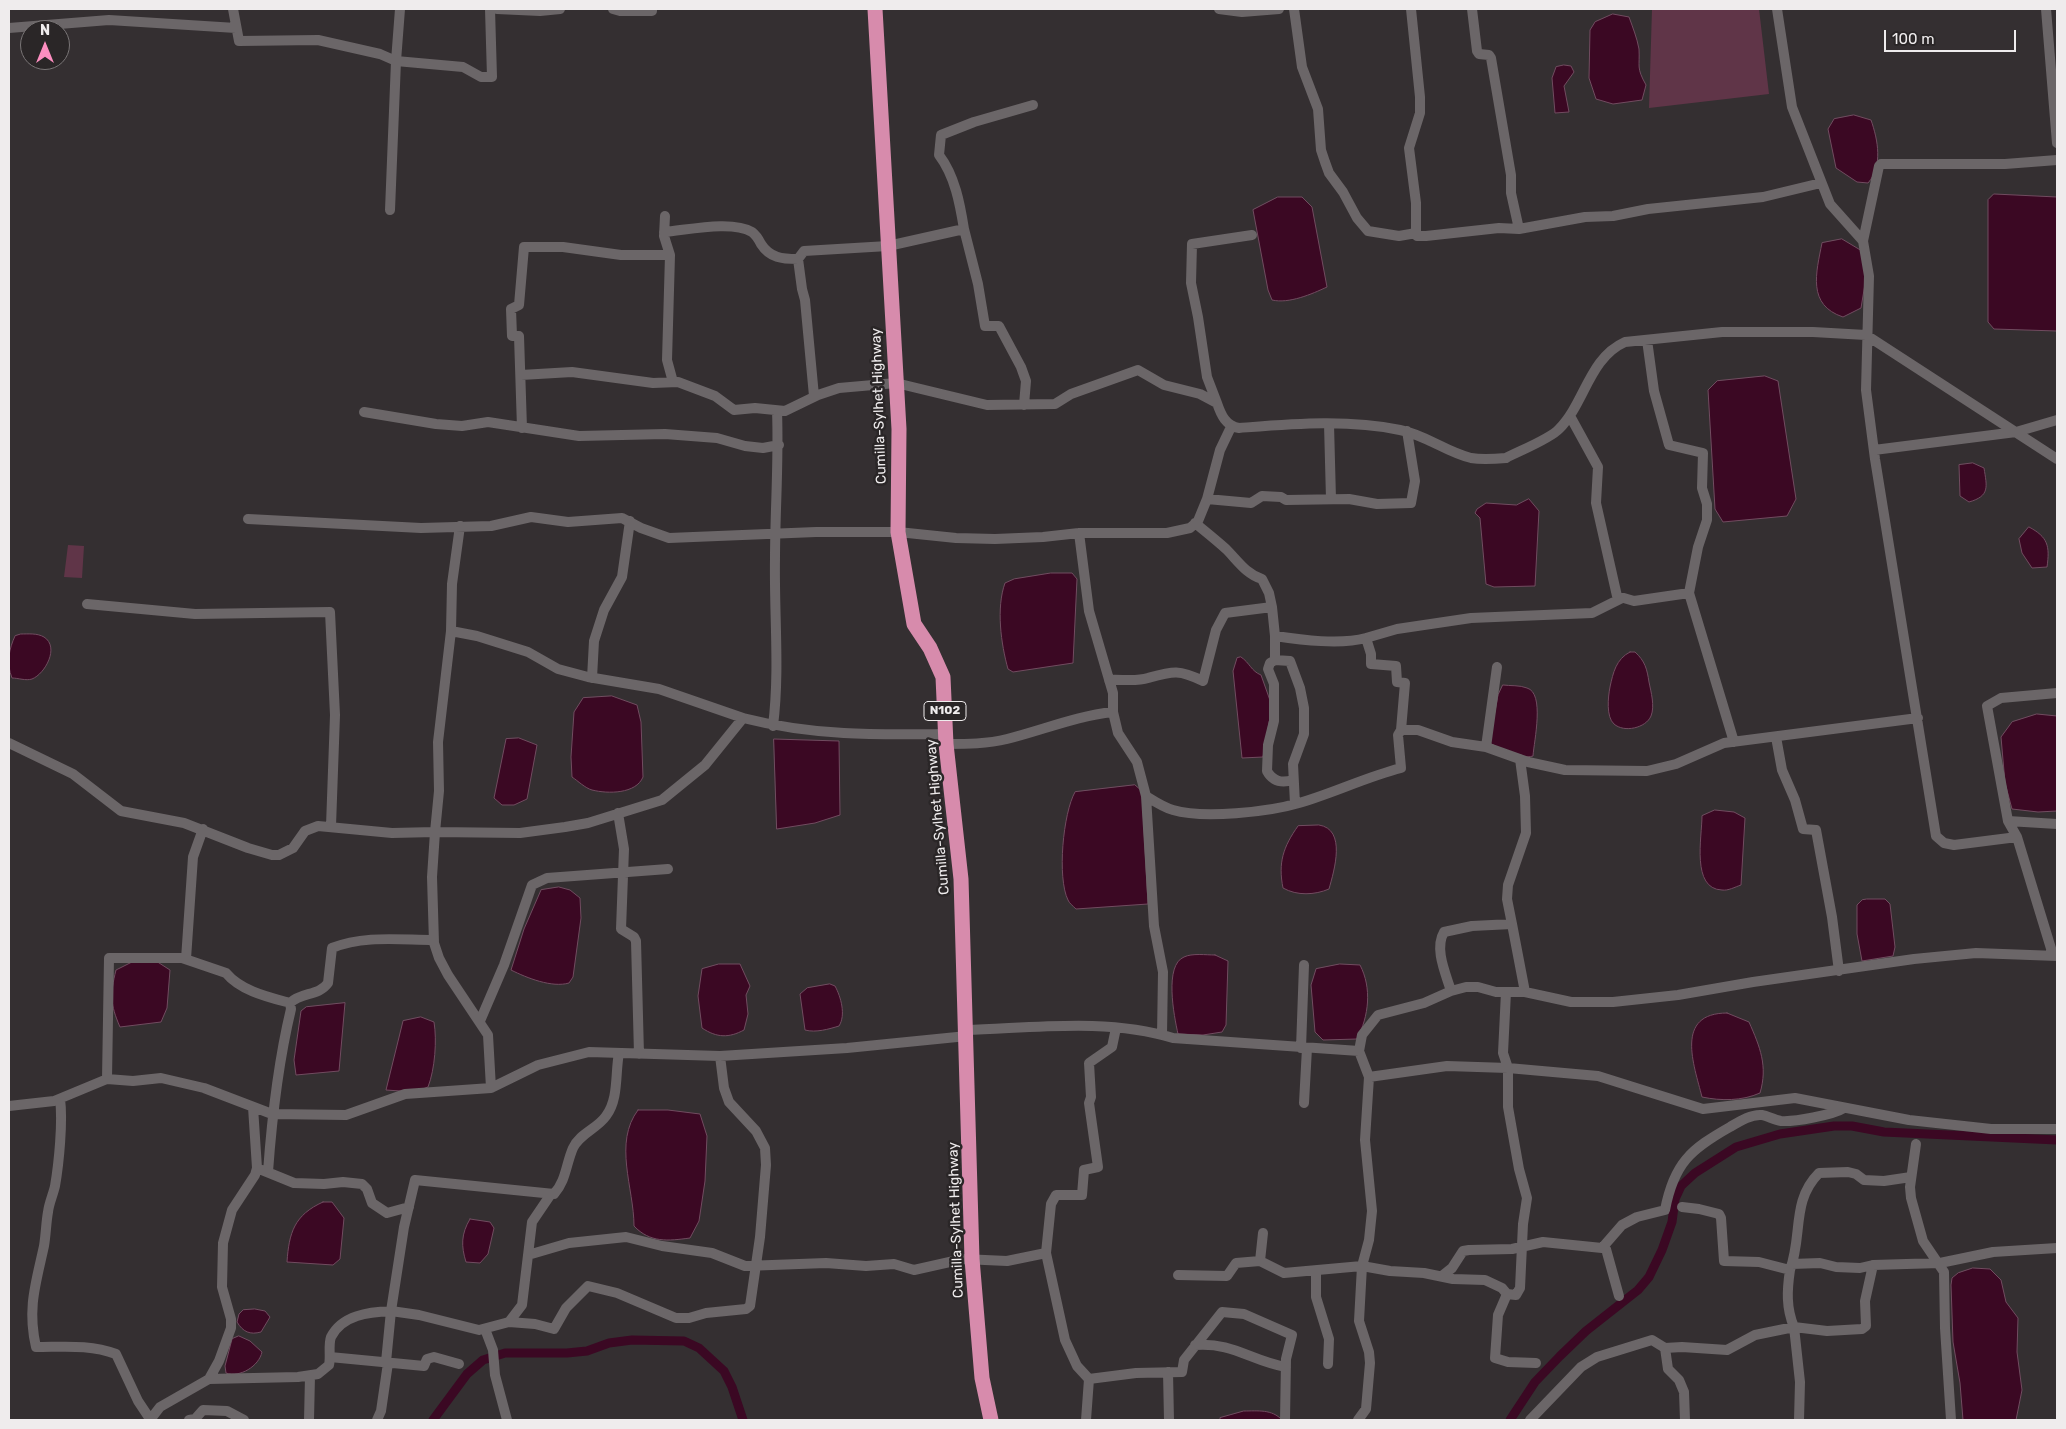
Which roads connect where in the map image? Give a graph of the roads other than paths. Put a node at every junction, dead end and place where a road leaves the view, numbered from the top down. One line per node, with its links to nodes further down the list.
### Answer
1 (233, 9): 17 (street)
2 (400, 9): 18 (street)
3 (490, 9): 18 (street)
4 (497, 9): 5 (street)
5 (560, 9)
6 (613, 9): 7 (street)
7 (652, 9)
8 (875, 9): 31 (highway, Cumilla-Sylhet Highway / N102)
9 (1219, 9): 10 (street)
10 (1279, 9)
11 (1294, 9): 28 (street)
12 (1410, 9): 28 (street)
13 (1472, 9): 26 (street)
14 (1777, 9): 22 (street)
15 (2046, 9): 20 (street)
16 (9, 28): 17 (street)
17 (236, 28): 18 (street)
18 (396, 60): 23 (street)
19 (1033, 105): 25 (street)
20 (2057, 143)
21 (2057, 160): 30 (street)
22 (1821, 183): 26 (street); 30 (street)
23 (390, 210)
24 (664, 216): 27 (street)
25 (964, 229): 31 (street); 41 (street)
26 (1519, 229): 28 (street)
27 (664, 232): 32 (street); 33 (street)
28 (1416, 233)
29 (1252, 235): 40 (street)
30 (1863, 241): 34 (street)
31 (888, 246): 33 (street); 38 (highway, Cumilla-Sylhet Highway / N102)
32 (670, 255): 36 (street); 37 (street)
33 (798, 259): 39 (street)
34 (1866, 335): 35 (street); 50 (street); 52 (street)
35 (1647, 340): 44 (street); 63 (street)
36 (521, 375): 37 (street); 48 (street)
37 (673, 382): 42 (street)
38 (896, 383): 39 (street); 41 (street); 60 (highway, Cumilla-Sylhet Highway / N102)
39 (814, 396): 42 (street)
40 (1217, 402): 41 (street); 47 (street)
41 (1024, 405)
42 (777, 411): 51 (street)
43 (364, 412): 48 (street)
44 (1570, 416): 49 (street); 64 (street)
45 (2057, 420): 50 (street)
46 (1329, 424): 47 (street); 49 (street); 55 (street)
47 (1231, 427): 54 (street)
48 (522, 428): 51 (street)
49 (1407, 431): 55 (street)
50 (2016, 432): 52 (street); 53 (street)
51 (779, 445): 61 (street)
52 (1874, 450): 77 (street)
53 (2057, 459)
54 (1207, 499): 55 (street); 58 (street)
55 (1331, 499)
56 (248, 520): 59 (street)
57 (630, 521): 59 (street); 61 (street); 72 (street)
58 (1195, 524): 62 (street); 66 (street)
59 (460, 526): 67 (street)
60 (898, 532): 61 (street); 62 (street); 81 (highway, Cumilla-Sylhet Highway / N102)
61 (776, 533): 78 (street)
62 (1079, 533): 73 (street)
63 (1689, 593): 64 (street); 82 (street)
64 (1622, 598): 69 (street)
65 (86, 604): 92 (street)
66 (1272, 607): 68 (street); 73 (street)
67 (451, 631): 72 (street); 94 (street)
68 (1275, 636): 69 (street); 70 (street)
69 (1366, 638): 79 (street)
70 (1275, 660): 86 (street); 86 (street)
71 (1497, 667): 84 (street)
72 (592, 678): 76 (street)
73 (1109, 680): 75 (street)
74 (2057, 693): 90 (street)
75 (1112, 712): 81 (street); 87 (street)
76 (743, 718): 78 (street); 89 (street)
77 (1918, 718): 80 (street); 95 (street)
78 (773, 726): 81 (street)
79 (1401, 730): 84 (street); 88 (street)
80 (1776, 737): 82 (street); 103 (street)
81 (946, 739): 110 (highway, Cumilla-Sylhet Highway / N102)
82 (1734, 742): 85 (street)
83 (9, 743): 93 (street)
84 (1486, 747): 85 (street)
85 (1520, 759): 98 (street)
86 (1293, 780): 88 (street)
87 (1146, 796): 88 (street); 111 (street)
88 (1295, 804)
89 (618, 813): 94 (street); 97 (street)
90 (2008, 821): 91 (street); 95 (street)
91 (2057, 824)
92 (331, 826): 93 (street); 94 (street)
93 (203, 829): 101 (street)
94 (435, 832): 99 (street)
95 (2017, 837): 100 (street)
96 (668, 869): 97 (street)
97 (623, 871): 108 (street); 115 (street)
98 (1512, 924): 104 (street); 106 (street)
99 (434, 940): 107 (street); 108 (street)
100 (2055, 956): 103 (street)
101 (186, 958): 107 (street); 119 (street)
102 (1304, 965): 112 (street)
103 (1839, 971): 106 (street)
104 (1451, 991): 105 (street); 113 (street)
105 (1506, 992): 106 (street); 117 (street)
106 (1525, 992)
107 (290, 1003): 126 (street)
108 (480, 1021): 120 (street)
109 (1116, 1028): 110 (street); 111 (street); 139 (street)
110 (967, 1033): 116 (street); 141 (highway, Cumilla-Sylhet Highway / N102)
111 (1162, 1035): 112 (street)
112 (1304, 1048): 113 (street); 122 (street)
113 (1359, 1051): 118 (street)
114 (619, 1053): 115 (street); 120 (street); 132 (street)
115 (639, 1054): 116 (street)
116 (720, 1056): 145 (street)
117 (1508, 1068): 118 (street); 125 (street); 136 (street)
118 (1369, 1077): 146 (street)
119 (107, 1079): 121 (street); 124 (street)
120 (490, 1088): 126 (street)
121 (60, 1099): 123 (street); 169 (street)
122 (1304, 1103)
123 (9, 1106)
124 (253, 1107): 126 (street); 129 (street)
125 (1844, 1108): 127 (street); 137 (street)
126 (272, 1114): 130 (street)
127 (2057, 1129)
128 (1916, 1144): 131 (street)
129 (257, 1168): 130 (street); 167 (street)
130 (268, 1172): 133 (street)
131 (1911, 1177): 143 (street); 147 (street)
132 (551, 1194): 133 (street); 140 (street)
133 (409, 1207): 153 (street)
134 (1682, 1208): 147 (street)
135 (1263, 1232): 142 (street)
136 (1523, 1246): 137 (street); 150 (street); 151 (street)
137 (1602, 1248): 152 (street)
138 (2057, 1248): 143 (street)
139 (1046, 1253): 141 (street); 168 (street)
140 (528, 1255): 145 (street); 154 (street)
141 (972, 1259): 145 (street); 175 (highway, Cumilla-Sylhet Highway / N102)
142 (1260, 1261): 148 (street); 149 (street)
143 (1940, 1263): 144 (street); 183 (street)
144 (1873, 1265): 147 (street); 155 (street)
145 (755, 1266): 154 (street)
146 (1362, 1266): 148 (street); 150 (street); 179 (street)
147 (1791, 1267): 155 (street)
148 (1316, 1272): 162 (street)
149 (1178, 1275)
150 (1442, 1276): 151 (street)
151 (1507, 1294): 163 (street)
152 (1619, 1296)
153 (391, 1312): 156 (street); 159 (street); 160 (street)
154 (509, 1322): 156 (street)
155 (1794, 1327): 158 (street); 182 (street)
156 (485, 1329): 174 (street)
157 (1195, 1345): 164 (street); 164 (street); 165 (street)
158 (1665, 1348): 180 (street); 181 (street)
159 (330, 1357): 160 (street); 166 (street)
160 (387, 1363): 161 (street); 173 (street)
161 (459, 1364)
162 (1328, 1364)
163 (1536, 1364)
164 (1286, 1366): 178 (street)
165 (1168, 1372): 168 (street); 177 (street)
166 (310, 1376): 167 (street); 172 (street)
167 (209, 1379): 169 (street)
168 (1089, 1379): 176 (street)
169 (150, 1420)
170 (190, 1420): 171 (street)
171 (244, 1420)
172 (309, 1420)
173 (377, 1420)
174 (507, 1420)
175 (991, 1420)
176 (1086, 1420)
177 (1169, 1420)
178 (1285, 1420)
179 (1358, 1420)
180 (1530, 1420)
181 (1685, 1420)
182 (1799, 1420)
183 (1951, 1420)

